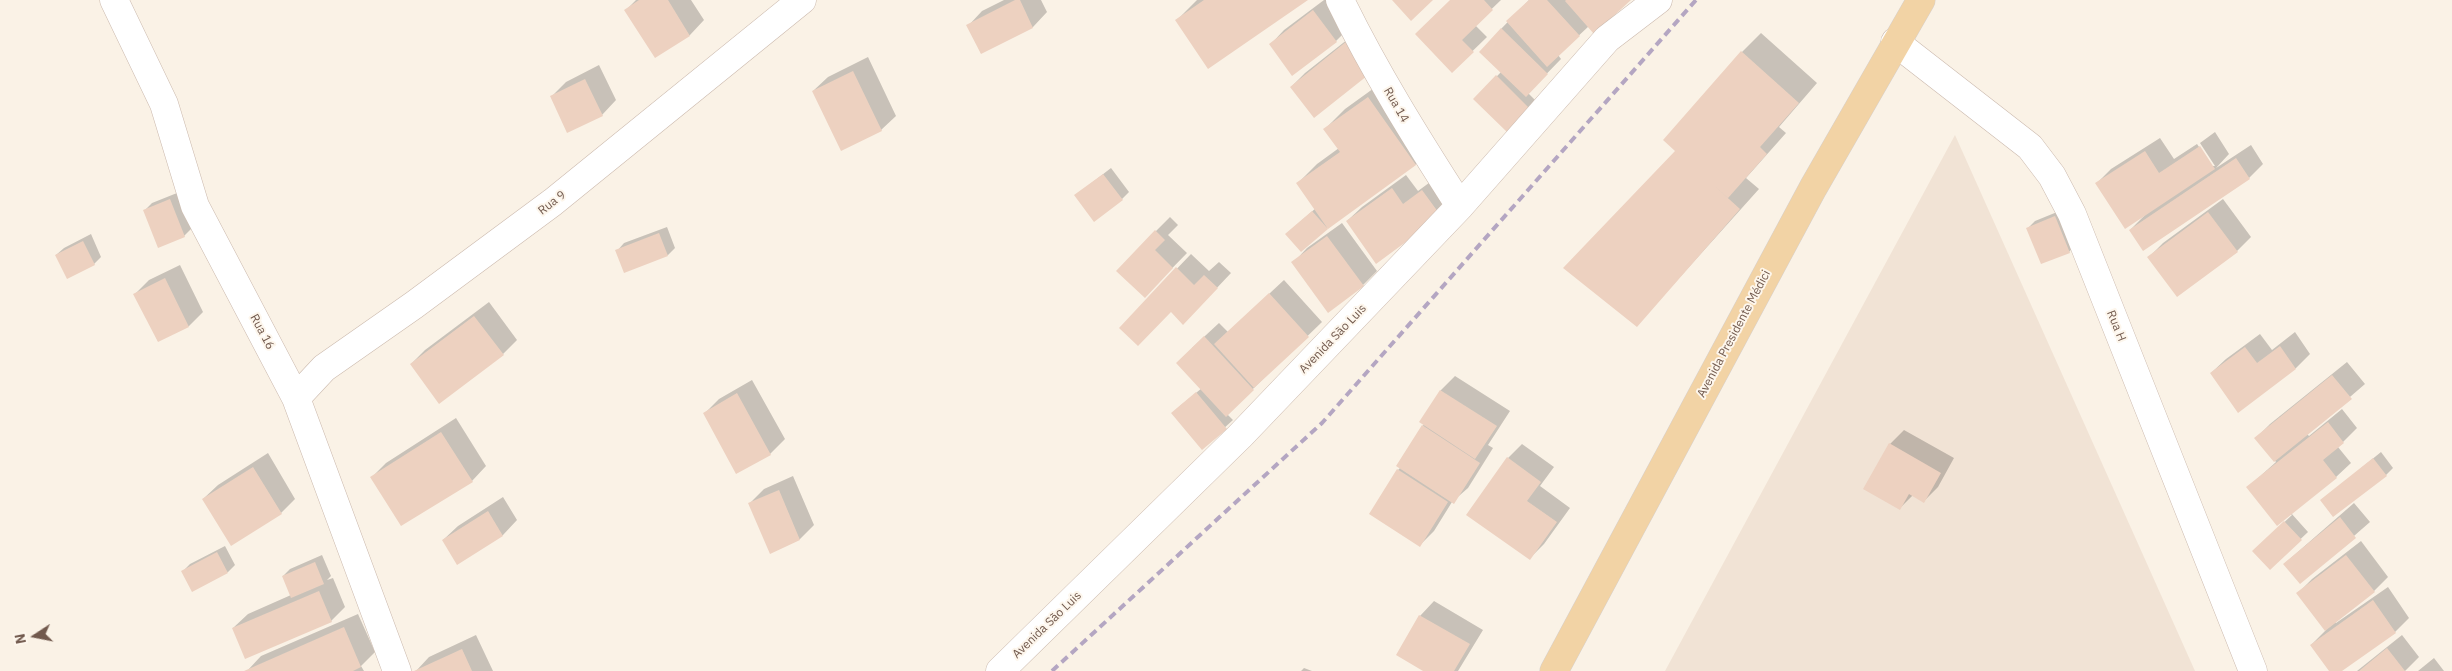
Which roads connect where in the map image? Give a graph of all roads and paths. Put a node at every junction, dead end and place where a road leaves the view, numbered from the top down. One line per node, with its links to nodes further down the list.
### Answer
1 (114, 0): 8 (street, Rua 16)
2 (802, 0): 8 (street, Rua 9)
3 (1340, 0): 7 (street, Rua 14)
4 (1658, 0): 7 (street, Avenida São Luis)
5 (1921, 0): 6 (main road, Avenida Presidente Médici)
6 (1895, 42): 11 (main road, Avenida Presidente Médici); 12 (street, Rua H)
7 (1460, 206): 10 (street, Avenida São Luis)
8 (296, 398): 9 (street, Rua 16)
9 (397, 671)
10 (1000, 671)
11 (1554, 671)
12 (2252, 671)

